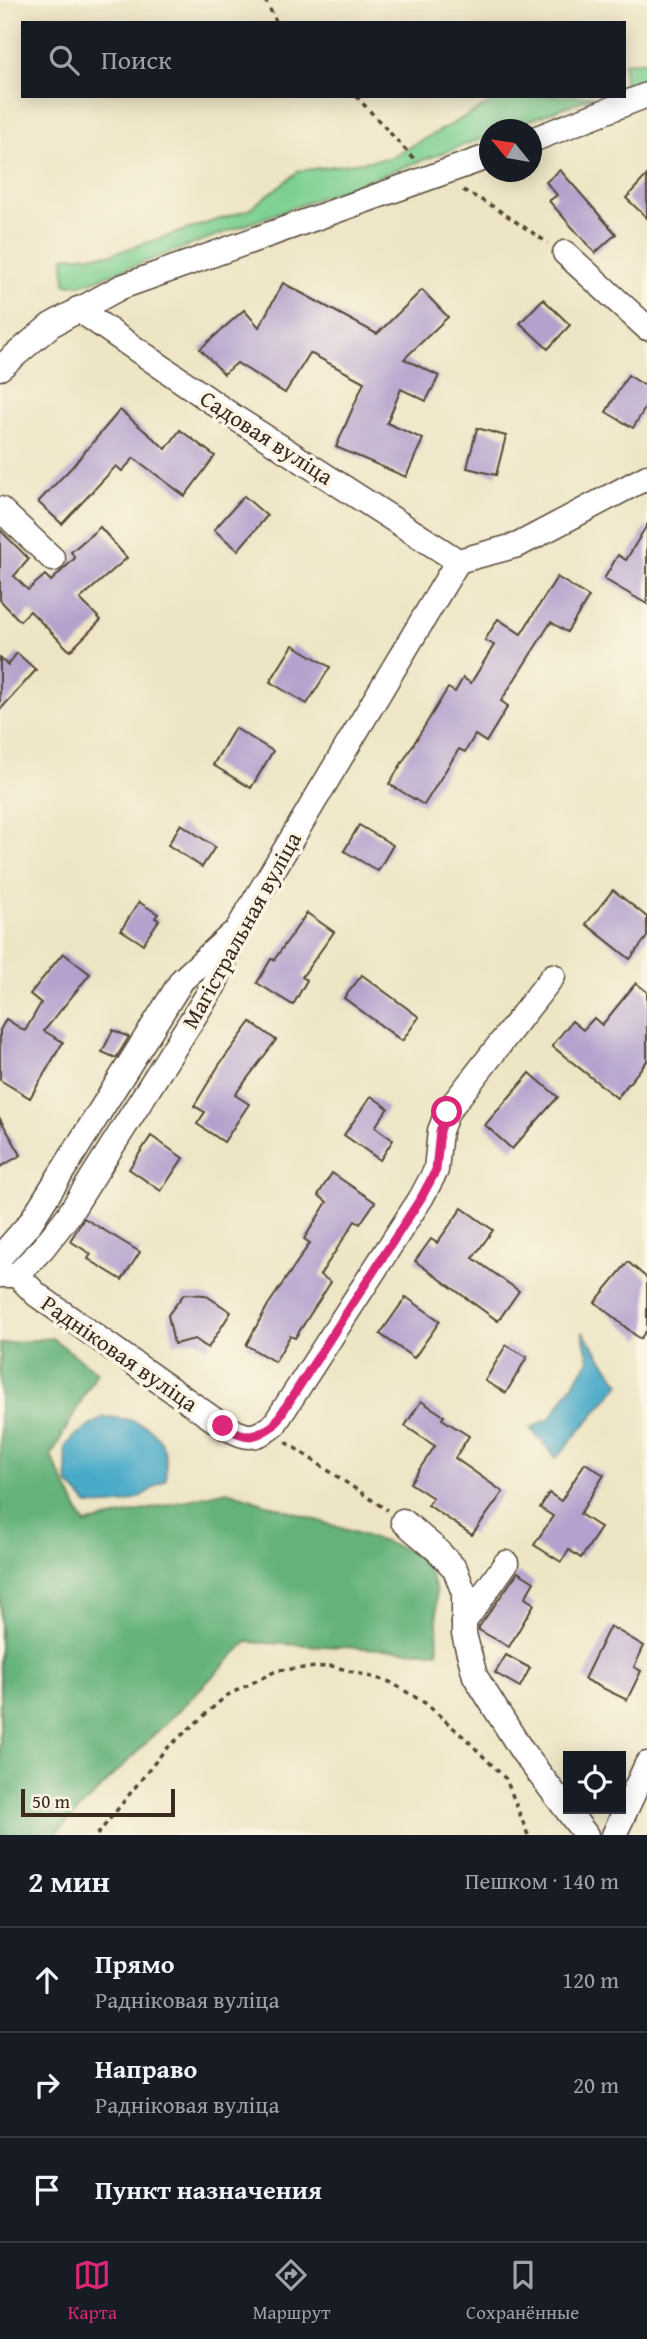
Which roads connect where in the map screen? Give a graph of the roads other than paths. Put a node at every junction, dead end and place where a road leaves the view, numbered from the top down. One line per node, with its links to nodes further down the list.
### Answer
1 (647, 95): 2 (street)
2 (542, 136)
3 (479, 160): 5 (street)
4 (565, 253): 6 (street)
5 (78, 309): 7 (street); 11 (street, Садовая вуліца)
6 (647, 328)
7 (0, 368)
8 (647, 478): 11 (street)
9 (0, 509): 10 (street)
10 (53, 559)
11 (458, 561): 13 (street, Магістральная вуліца)
12 (553, 976): 13 (street, Радніковая вуліца)
13 (6, 1269)
14 (403, 1521): 16 (street)
15 (506, 1563): 16 (street)
16 (464, 1622): 18 (street)
17 (647, 1764): 19 (street)
18 (586, 1835)
19 (614, 1835)

